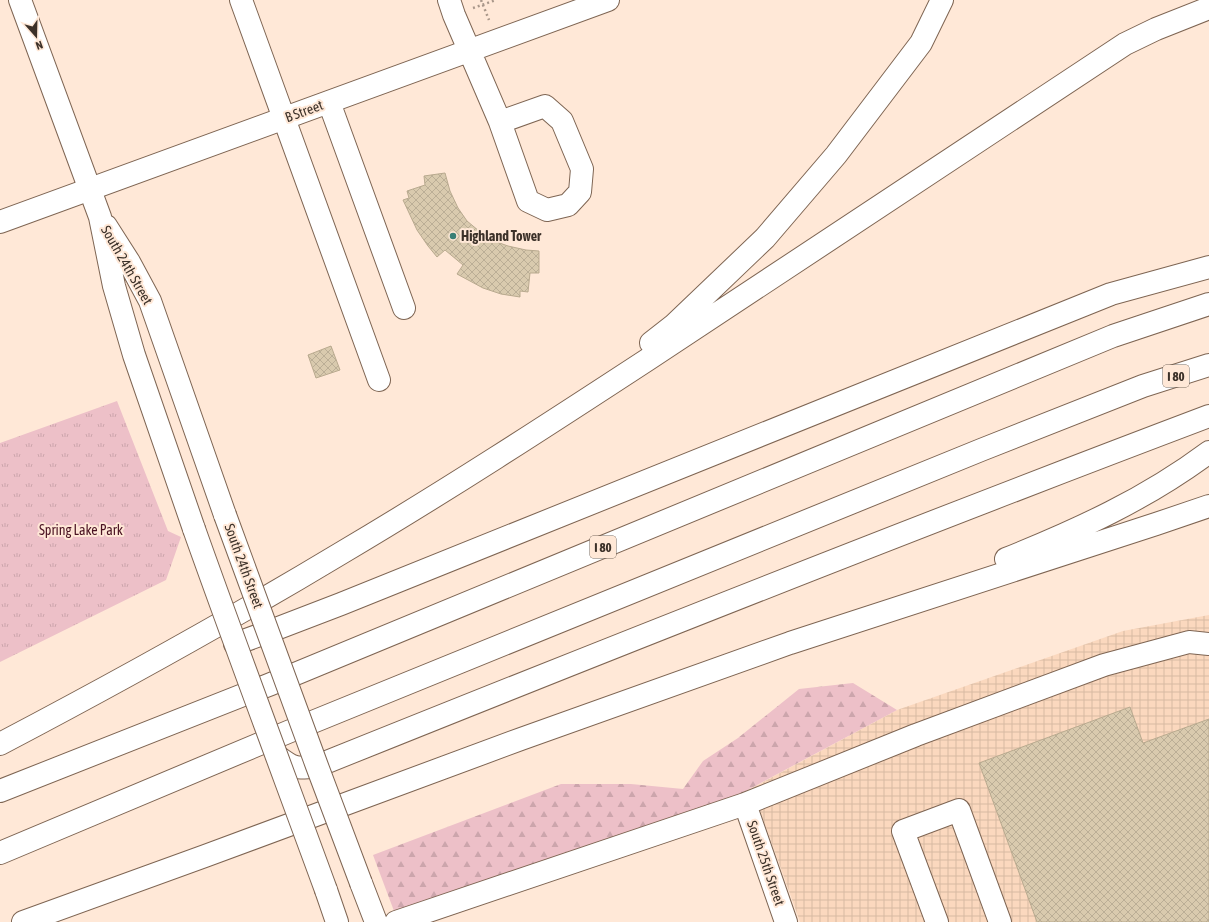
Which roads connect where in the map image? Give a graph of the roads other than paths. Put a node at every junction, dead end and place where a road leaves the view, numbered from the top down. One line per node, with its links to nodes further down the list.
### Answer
1 (20, 0): 11 (main road, South 24th Street)
2 (241, 0): 9 (main road)
3 (449, 0): 7 (main road)
4 (608, 0): 7 (main road, B Street)
5 (942, 0): 20 (main road)
6 (1209, 8): 20 (main road)
7 (469, 50): 8 (main road, B Street); 10 (main road)
8 (329, 102): 9 (main road, B Street); 16 (main road)
9 (284, 118): 11 (main road, B Street); 18 (main road)
10 (500, 122): 10 (main road)
11 (90, 190): 12 (main road, South 24th Street); 13 (main road, B Street)
12 (100, 217): 23 (main road, South 24th Street, bridge); 25 (main road, South 24th Street, bridge)
13 (0, 222)
14 (1209, 267): 23 (main road)
15 (1208, 304): 30 (main road, I 80)
16 (404, 308)
17 (1209, 365): 32 (main road, I 80)
18 (379, 380)
19 (1209, 416): 29 (main road)
20 (555, 420): 27 (main road)
21 (1209, 452): 24 (main road)
22 (1209, 506): 24 (main road)
23 (268, 632): 25 (main road); 29 (main road, South 24th Street, bridge)
24 (790, 643): 33 (main road)
25 (235, 644): 28 (main road, South 24th Street, bridge)
26 (1209, 644): 31 (main road)
27 (0, 744)
28 (277, 756): 29 (main road); 34 (main road, South 24th Street, bridge)
29 (317, 766): 35 (main road, South 24th Street, bridge)
30 (0, 791)
31 (745, 804): 36 (main road); 37 (main road, South 25th Street)
32 (0, 853)
33 (23, 922)
34 (337, 922)
35 (376, 922)
36 (396, 922)
37 (786, 922)
38 (936, 922): 39 (main road)
39 (1000, 922)

